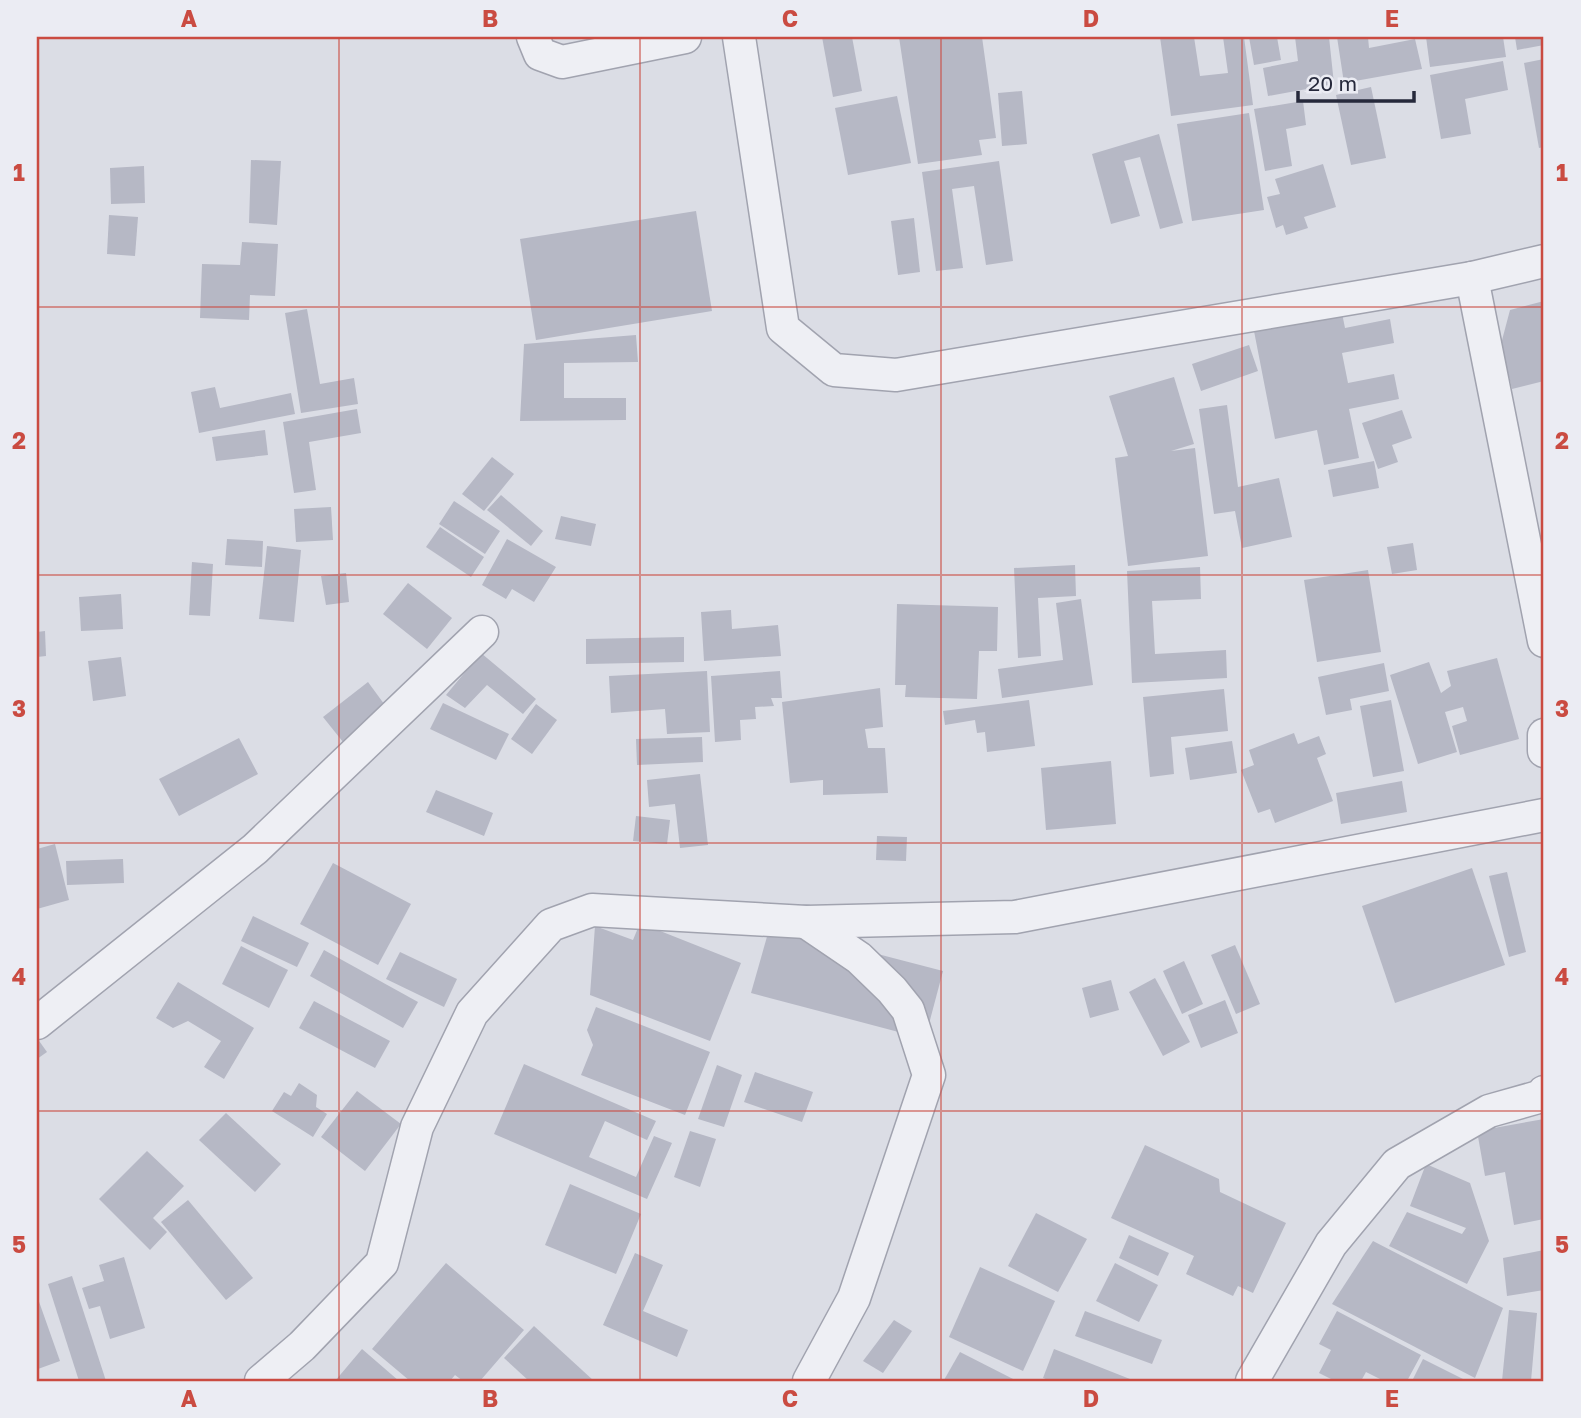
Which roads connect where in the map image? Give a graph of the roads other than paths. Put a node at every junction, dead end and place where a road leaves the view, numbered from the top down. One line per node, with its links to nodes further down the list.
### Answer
1 (533, 37): 2 (street)
2 (685, 37)
3 (739, 37): 5 (street)
4 (1544, 261): 5 (street)
5 (1472, 278): 7 (street)
6 (482, 632): 12 (street)
7 (1544, 641)
8 (1544, 735): 9 (street)
9 (1544, 751)
10 (1544, 816): 11 (street)
11 (806, 922): 14 (street); 15 (street)
12 (37, 1023)
13 (1544, 1092): 16 (street)
14 (261, 1381)
15 (810, 1381)
16 (1252, 1381)

